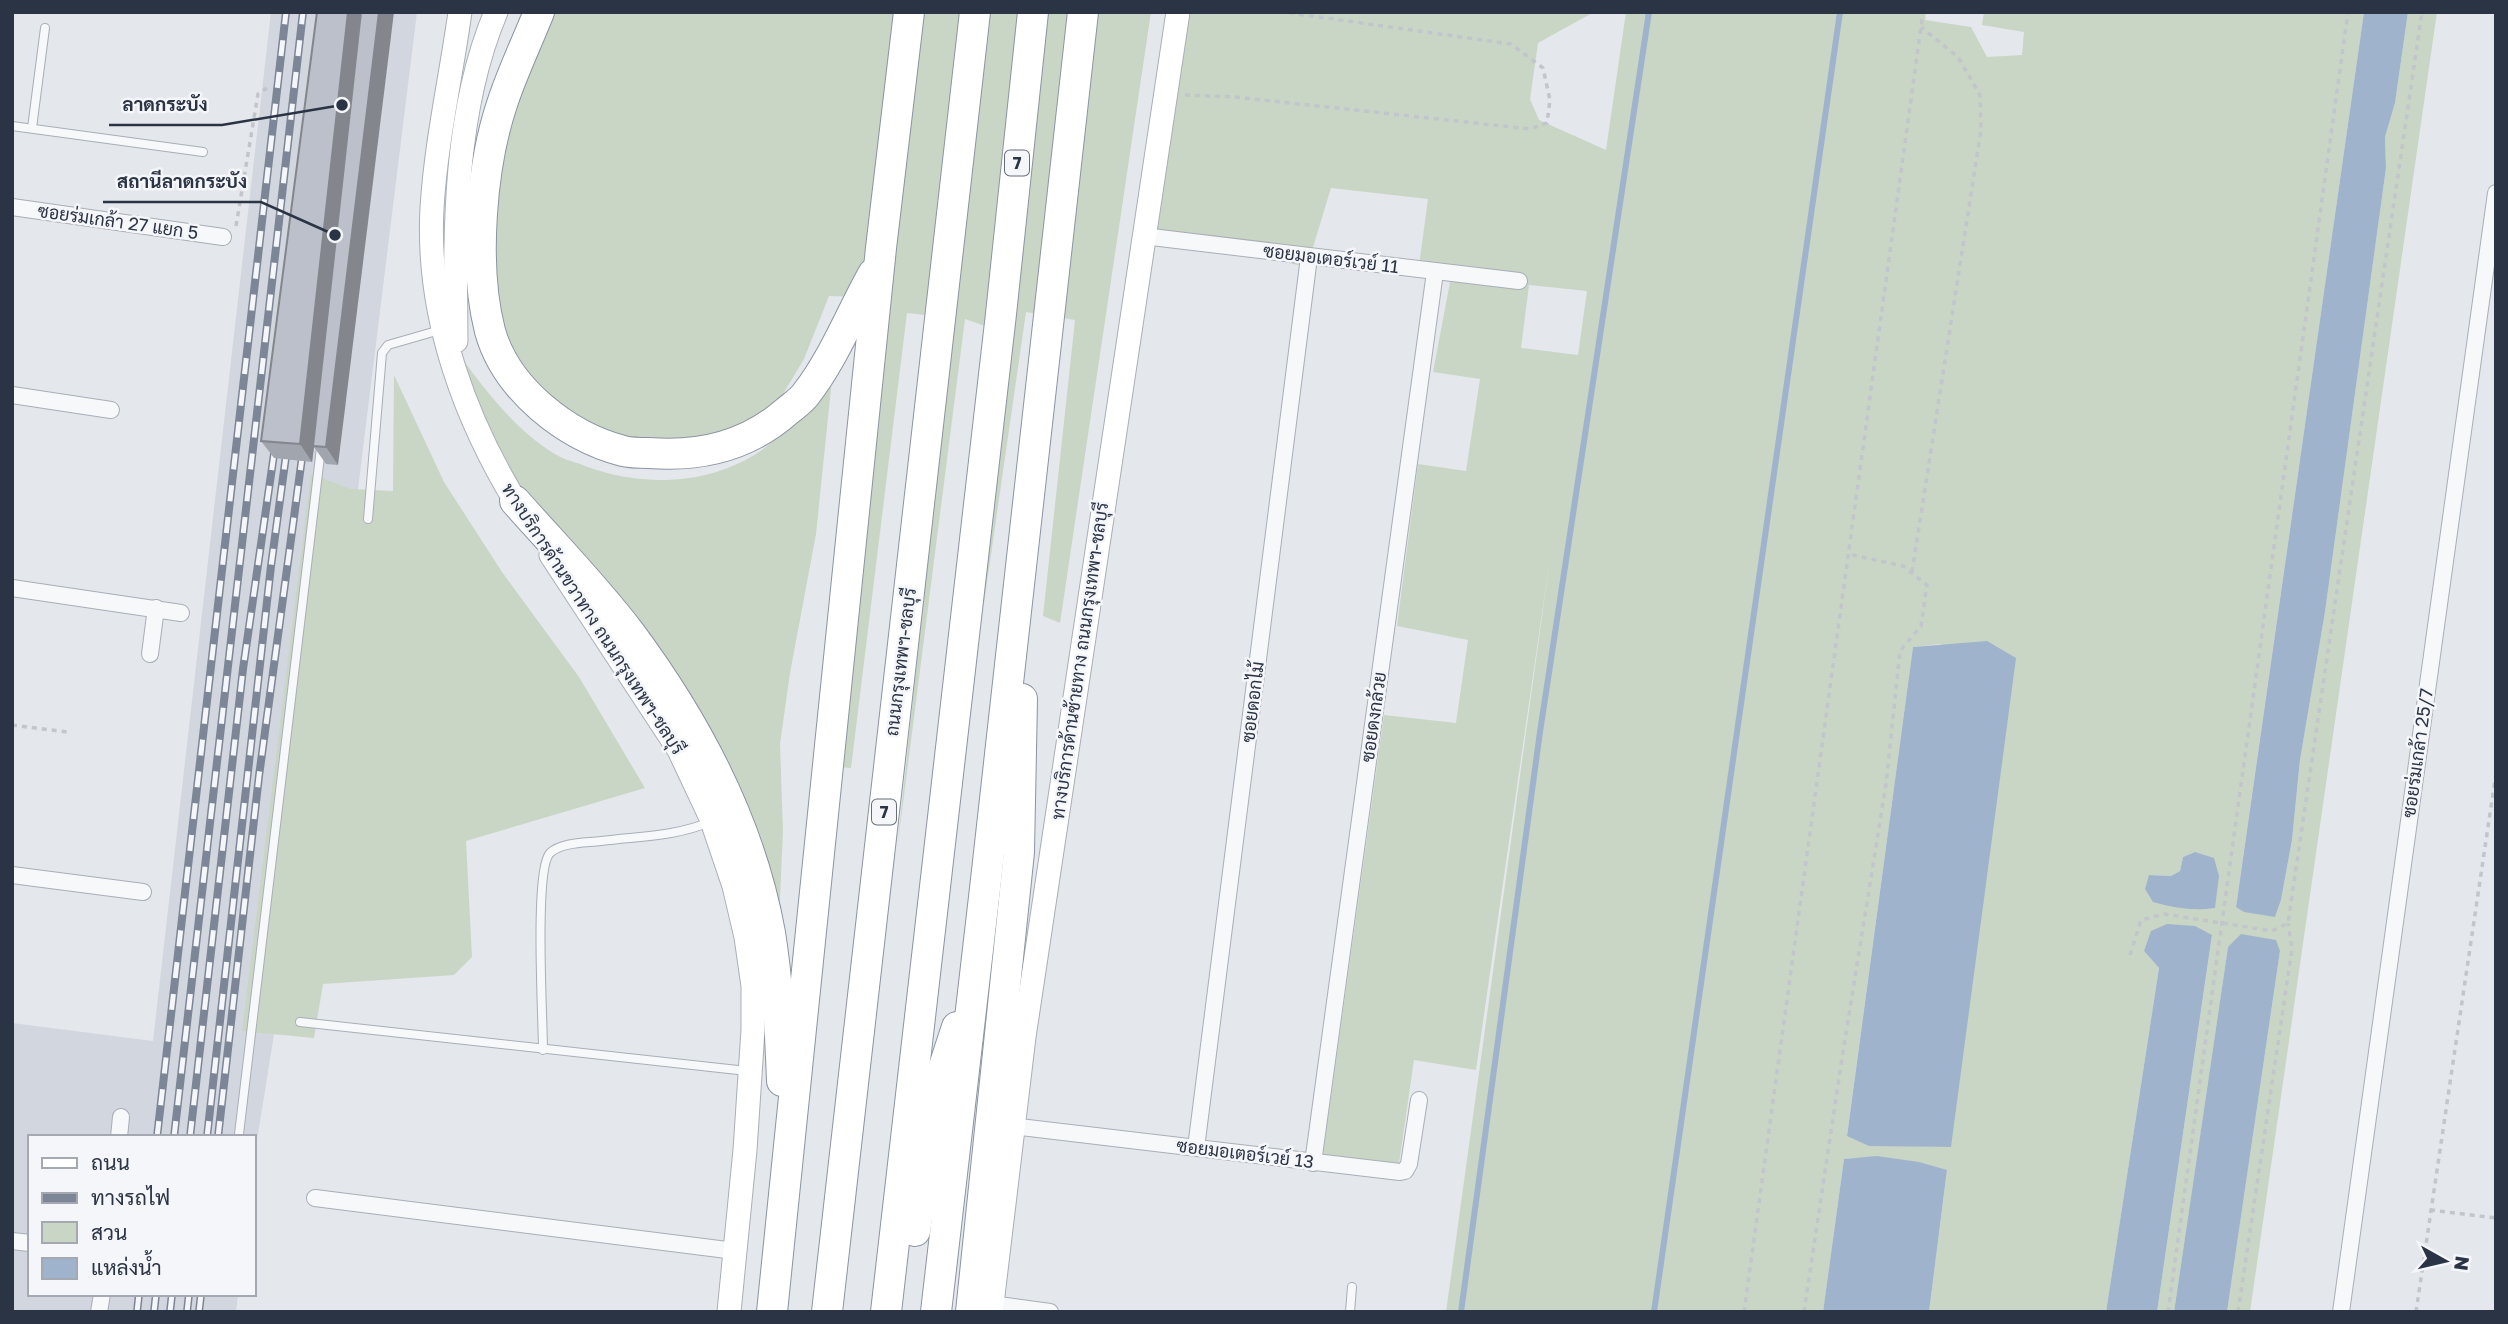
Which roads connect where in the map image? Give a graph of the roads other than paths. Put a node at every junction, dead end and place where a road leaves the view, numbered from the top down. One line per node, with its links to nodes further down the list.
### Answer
1 (460, 12): 21 (main road, ทางบริการด้านขวาทาง ถนนกรุงเทพฯ-ชลบุรี)
2 (496, 12): 22 (main road)
3 (539, 12): 17 (highway)
4 (909, 12): 17 (highway)
5 (975, 12): 54 (highway, ถนนกรุงเทพฯ-ชลบุรี / 7)
6 (1032, 12): 55 (highway, 7)
7 (1083, 12): 28 (highway)
8 (1178, 12): 15 (main road, ทางบริการด้านซ้ายทาง ถนนกรุงเทพฯ-ชลบุรี)
9 (45, 28): 11 (lane)
10 (12, 126): 11 (lane)
11 (32, 128): 12 (lane)
12 (203, 152)
13 (2496, 194): 59 (street, ซอยร่มเกล้า 25/7)
14 (12, 207): 16 (street, ซอยร่มเกล้า 27 แยก 5)
15 (1143, 236): 18 (street, ซอยมอเตอร์เวย์ 11); 42 (main road, ทางบริการด้านซ้ายทาง ถนนกรุงเทพฯ-ชลบุรี)
16 (223, 237)
17 (881, 255): 47 (highway)
18 (1309, 257): 19 (street, ซอยมอเตอร์เวย์ 11); 45 (street, ซอยดอกไม้)
19 (1435, 272): 20 (street, ซอยมอเตอร์เวย์ 11); 46 (street, ซอยดงกล้วย)
20 (1519, 281)
21 (443, 330): 22 (main road, ทางบริการด้านขวาทาง ถนนกรุงเทพฯ-ชลบุรี); 27 (lane)
22 (456, 375): 26 (main road, ทางบริการด้านขวาทาง ถนนกรุงเทพฯ-ชลบุรี)
23 (12, 395): 24 (street)
24 (111, 410)
25 (323, 436): 43 (lane)
26 (515, 501): 33 (main road, ทางบริการด้านขวาทาง ถนนกรุงเทพฯ-ชลบุรี); 47 (highway)
27 (368, 519)
28 (1022, 544): 36 (highway); 51 (highway)
29 (12, 589): 30 (street)
30 (156, 608): 31 (street); 32 (street)
31 (181, 613)
32 (150, 654)
33 (712, 821): 38 (lane); 39 (main road, ทางบริการด้านขวาทาง ถนนกรุงเทพฯ-ชลบุรี)
34 (12, 875): 35 (street)
35 (143, 892)
36 (977, 966): 55 (highway); 56 (highway)
37 (300, 1022): 38 (lane)
38 (543, 1050): 39 (lane)
39 (750, 1071): 49 (main road, ทางบริการด้านขวาทาง ถนนกรุงเทพฯ-ชลบุรี)
40 (1419, 1100): 46 (street, ซอยมอเตอร์เวย์ 13)
41 (121, 1117): 44 (street)
42 (1012, 1126): 45 (street, ซอยมอเตอร์เวย์ 13); 51 (main road, ทางบริการด้านซ้ายทาง ถนนกรุงเทพฯ-ชลบุรี)
43 (239, 1133)
44 (119, 1135)
45 (1196, 1148): 46 (street, ซอยมอเตอร์เวย์ 13)
46 (1313, 1163)
47 (786, 1186): 53 (highway)
48 (315, 1198): 49 (street)
49 (735, 1251): 52 (main road, ทางบริการด้านขวาทาง ถนนกรุงเทพฯ-ชลบุรี)
50 (1352, 1287): 58 (lane)
51 (985, 1309): 57 (street)
52 (729, 1312)
53 (772, 1312)
54 (827, 1312)
55 (889, 1312)
56 (936, 1312)
57 (1050, 1312)
58 (1350, 1312)
59 (2341, 1312)

